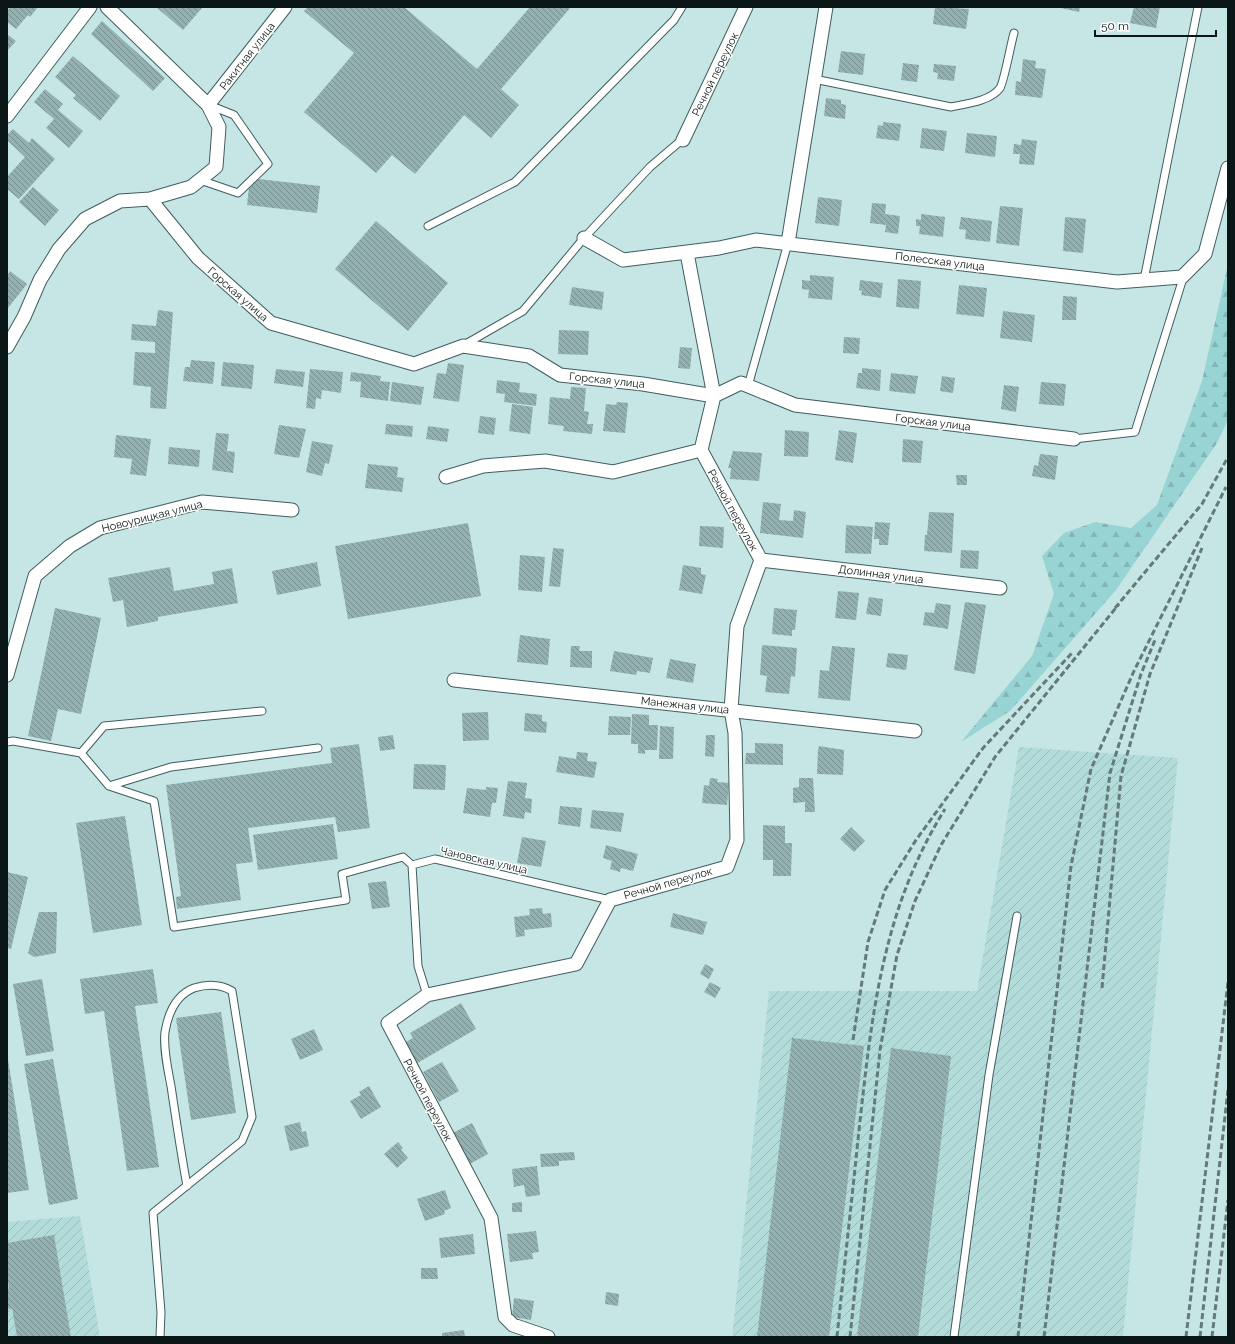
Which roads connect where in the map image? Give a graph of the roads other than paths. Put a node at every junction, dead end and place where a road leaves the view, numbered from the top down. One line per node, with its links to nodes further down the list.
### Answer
1 (90, 7): 11 (street)
2 (107, 7): 10 (street)
3 (285, 7): 10 (street, Ракитная улица)
4 (682, 7): 16 (lane)
5 (746, 7): 12 (street, Речной переулок)
6 (826, 7): 9 (street)
7 (1198, 7): 21 (lane)
8 (1014, 33): 9 (lane)
9 (814, 79): 18 (street)
10 (208, 105): 14 (street); 14 (lane)
11 (7, 116)
12 (683, 139): 17 (lane)
13 (1228, 168): 20 (street)
14 (200, 180): 15 (street)
15 (150, 199): 22 (street, Горская улица); 23 (street)
16 (428, 226)
17 (584, 238): 19 (street, Полесская улица); 22 (lane)
18 (788, 243): 19 (street, Полесская улица); 21 (street, Полесская улица); 24 (lane)
19 (687, 253): 25 (street)
20 (1184, 274): 21 (street, Полесская улица); 26 (lane)
21 (1144, 280)
22 (463, 346): 25 (street, Горская улица)
23 (7, 347)
24 (748, 386): 25 (street, Горская улица); 26 (street, Горская улица)
25 (714, 396): 27 (street)
26 (1074, 439)
27 (701, 450): 28 (street); 30 (street, Речной переулок)
28 (446, 477)
29 (292, 510): 32 (street, Новоурицкая улица)
30 (761, 560): 31 (street, Долинная улица); 34 (street, Речной переулок)
31 (1000, 588)
32 (7, 675)
33 (454, 680): 34 (street, Манежная улица)
34 (731, 710): 36 (street, Манежная улица); 42 (street, Речной переулок)
35 (262, 711): 39 (lane)
36 (915, 731)
37 (7, 742): 39 (lane)
38 (318, 748): 40 (lane)
39 (81, 753): 40 (lane)
40 (109, 786): 41 (lane)
41 (412, 865): 42 (lane, Чановская улица); 44 (lane)
42 (610, 900): 44 (street, Речной переулок)
43 (1017, 916): 48 (lane)
44 (427, 995): 47 (street, Речной переулок)
45 (187, 1186): 45 (lane); 46 (lane)
46 (160, 1337)
47 (548, 1337)
48 (954, 1337)

